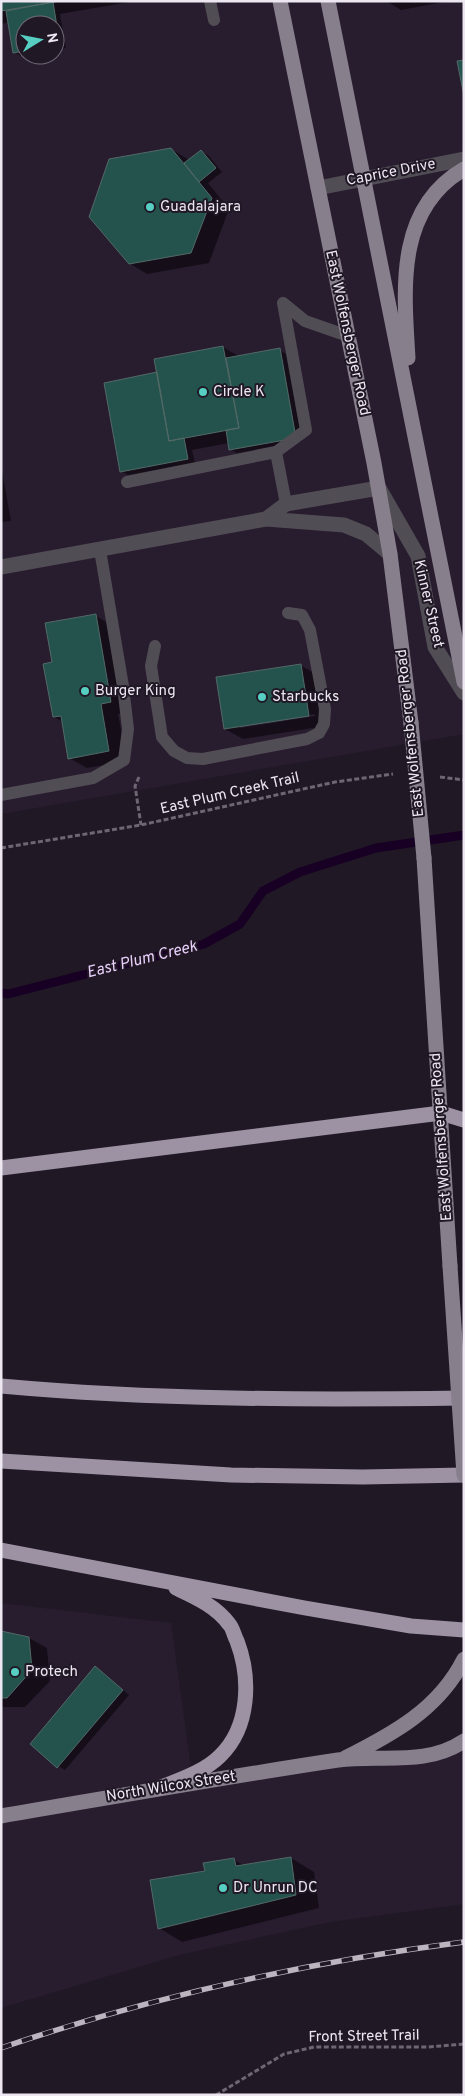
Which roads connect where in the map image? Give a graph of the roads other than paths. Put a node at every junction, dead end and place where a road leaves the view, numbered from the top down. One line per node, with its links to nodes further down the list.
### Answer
1 (210, 1): 4 (lane)
2 (280, 1): 8 (main road, East Wolfensberger Road)
3 (328, 1): 7 (main road)
4 (214, 20)
5 (464, 159): 7 (street, Caprice Drive)
6 (464, 169): 10 (main road)
7 (364, 178): 8 (street, Caprice Drive); 10 (main road)
8 (318, 188): 9 (main road, East Wolfensberger Road)
9 (348, 336): 11 (lane); 13 (main road, East Wolfensberger Road)
10 (412, 419): 21 (main road)
11 (276, 452): 12 (lane); 14 (lane)
12 (127, 482)
13 (379, 488): 14 (street, Kinner Street); 17 (main road, East Wolfensberger Road); 22 (street, Kinner Street)
14 (286, 504): 15 (street, Kinner Street)
15 (266, 519): 16 (street, Kinner Street); 17 (street, Kinner Street)
16 (100, 550): 18 (street, Kinner Street); 23 (lane)
17 (390, 554): 24 (main road, East Wolfensberger Road, bridge)
18 (1, 567)
19 (288, 613): 20 (lane)
20 (154, 646)
21 (464, 682)
22 (464, 693)
23 (1, 795)
24 (441, 1113): 25 (highway); 26 (highway); 30 (main road, East Wolfensberger Road, bridge)
25 (464, 1120)
26 (1, 1168)
27 (1, 1386): 28 (highway)
28 (464, 1398)
29 (1, 1461): 30 (highway)
30 (464, 1475)
31 (1, 1550): 32 (highway)
32 (159, 1579): 33 (highway); 37 (highway)
33 (464, 1630)
34 (464, 1659): 36 (main road, North Wilcox Street)
35 (464, 1742): 36 (main road, North Wilcox Street)
36 (341, 1760): 37 (main road, North Wilcox Street)
37 (159, 1788): 38 (main road, North Wilcox Street)
38 (1, 1816)

